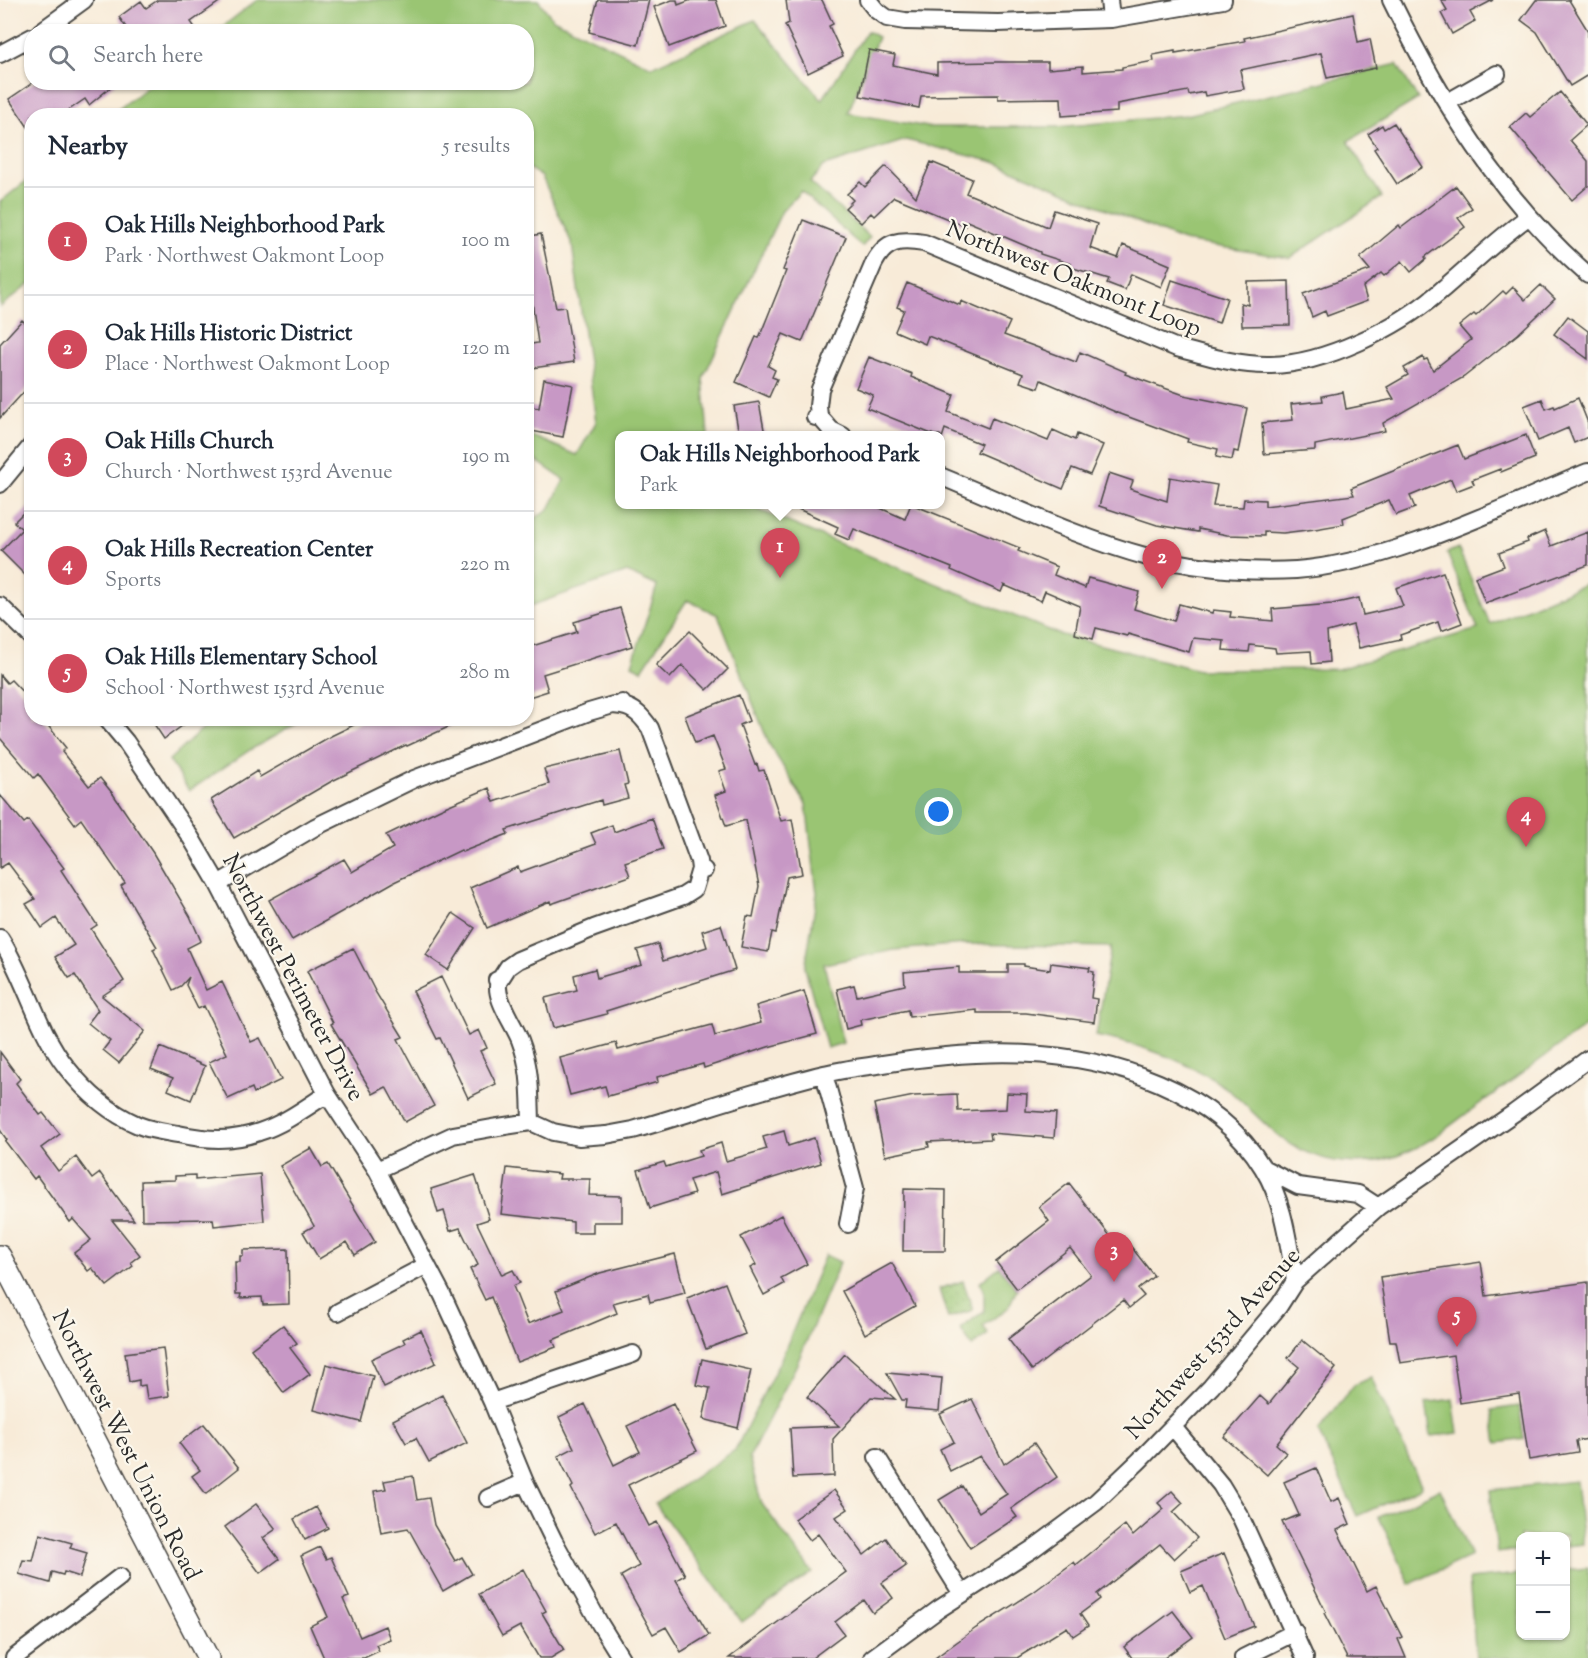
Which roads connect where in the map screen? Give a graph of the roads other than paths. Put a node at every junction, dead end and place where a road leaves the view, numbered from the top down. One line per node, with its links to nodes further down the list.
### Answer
1 (84, 0): 7 (street)
2 (867, 0): 6 (street)
3 (1109, 0): 6 (street)
4 (1223, 0): 6 (street)
5 (1390, 0): 11 (street)
6 (1111, 19)
7 (51, 24)
8 (24, 41): 9 (street)
9 (0, 54)
10 (1497, 74): 11 (street)
11 (1448, 102): 12 (street)
12 (1528, 217): 13 (street); 14 (street, Northwest Oakmont Loop)
13 (1588, 275)
14 (833, 431)
15 (24, 455): 18 (street)
16 (1588, 472): 17 (street)
17 (945, 478)
18 (0, 484)
19 (0, 606): 20 (street)
20 (24, 629)
21 (113, 726): 22 (street, Northwest Perimeter Drive)
22 (218, 884): 26 (street, Northwest Perimeter Drive); 27 (street)
23 (1, 944): 26 (street)
24 (1588, 1059): 30 (street, Northwest 153rd Avenue)
25 (824, 1074): 27 (street); 28 (street); 31 (street)
26 (327, 1094): 29 (street, Northwest Perimeter Drive)
27 (531, 1122): 29 (street)
28 (1263, 1168): 30 (street); 34 (street)
29 (376, 1170): 33 (street, Northwest Perimeter Drive)
30 (1378, 1207): 34 (street, Northwest 153rd Avenue)
31 (848, 1224)
32 (0, 1256): 46 (street, Northwest West Union Road)
33 (427, 1265): 35 (street); 37 (street, Northwest Perimeter Drive)
34 (1295, 1281): 38 (street, Northwest 153rd Avenue)
35 (338, 1312)
36 (633, 1354): 37 (street)
37 (492, 1402): 40 (street, Northwest Perimeter Drive)
38 (1173, 1427): 43 (street, Northwest 153rd Avenue); 44 (street)
39 (877, 1457): 43 (street)
40 (525, 1482): 41 (street); 47 (street, Northwest Perimeter Drive)
41 (488, 1498)
42 (120, 1577): 45 (street)
43 (962, 1594): 48 (street, Northwest 153rd Avenue)
44 (1295, 1632): 49 (street); 50 (street)
45 (15, 1658)
46 (208, 1658)
47 (621, 1658)
48 (872, 1658)
49 (1244, 1658)
50 (1305, 1658)

